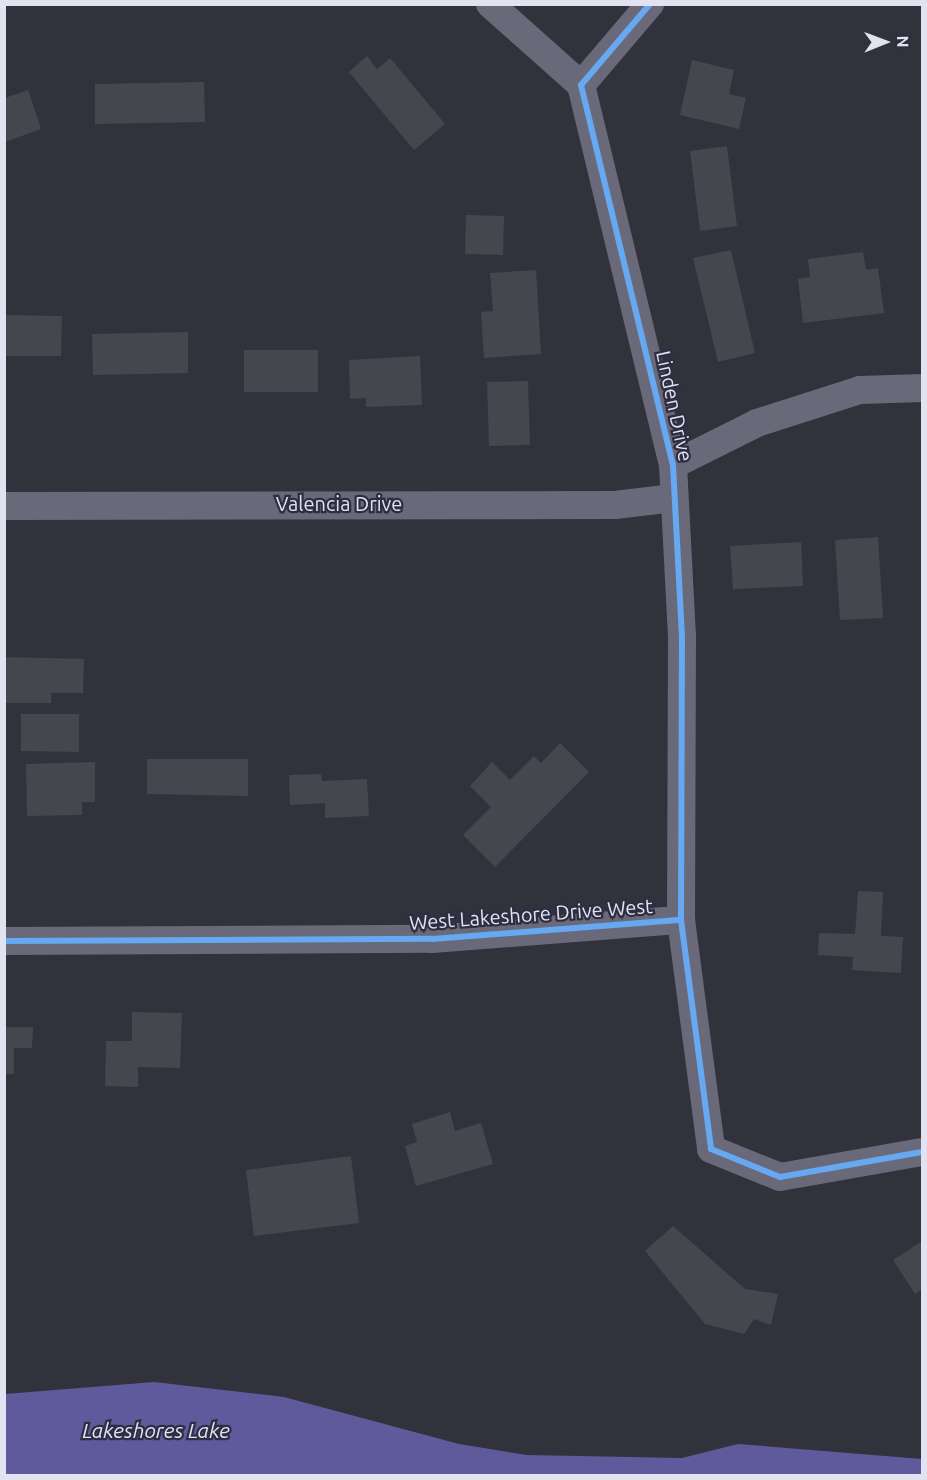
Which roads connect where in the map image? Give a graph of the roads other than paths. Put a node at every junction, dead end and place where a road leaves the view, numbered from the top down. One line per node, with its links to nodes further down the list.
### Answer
1 (490, 4): 3 (street)
2 (650, 4): 3 (street)
3 (581, 85): 5 (street, Linden Drive)
4 (922, 388): 5 (street)
5 (673, 465): 6 (street, Linden Drive)
6 (674, 498): 7 (street, Valencia Drive); 8 (street, Linden Drive)
7 (4, 506)
8 (681, 920): 9 (street, West Lakeshore Drive West); 10 (street, West Lakeshore Drive West)
9 (4, 941)
10 (922, 1152)

